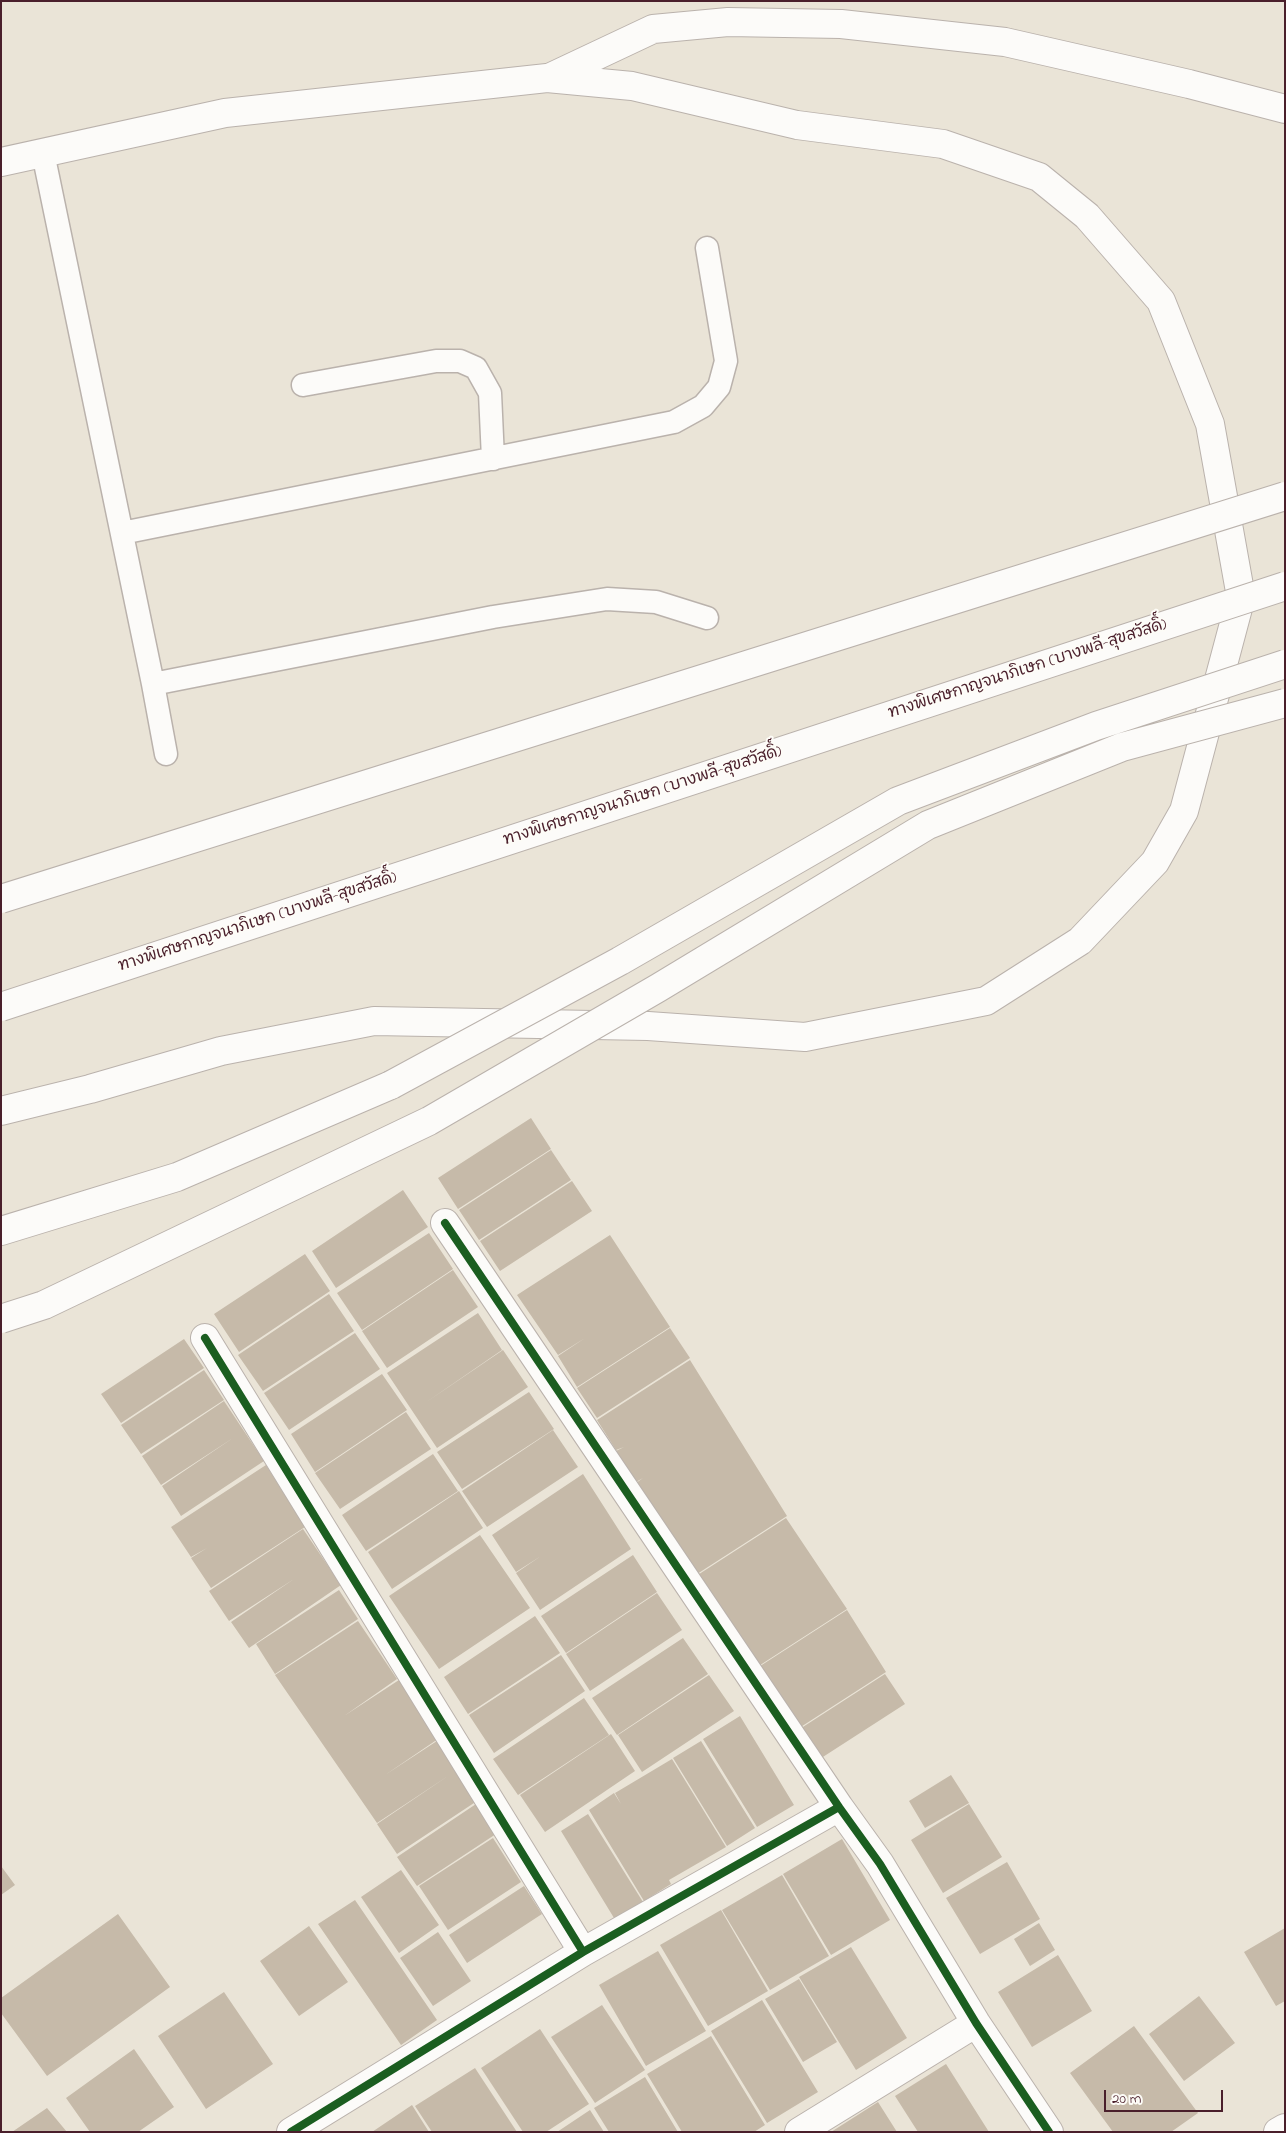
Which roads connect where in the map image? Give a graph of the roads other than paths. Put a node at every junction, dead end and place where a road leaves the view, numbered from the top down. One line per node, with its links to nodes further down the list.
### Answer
1 (547, 78): 2 (main road); 3 (main road); 18 (main road)
2 (1285, 109)
3 (43, 153): 4 (main road); 9 (lane)
4 (1, 162)
5 (707, 248): 7 (lane)
6 (303, 385): 7 (lane)
7 (493, 459): 9 (lane)
8 (1285, 496): 16 (main road, bridge)
9 (122, 533): 13 (lane)
10 (1285, 586): 17 (main road, ทางพิเศษกาญจนาภิเษก (บางพลี-สุขสวัสดิ์), bridge)
11 (707, 618): 13 (lane)
12 (1285, 664): 20 (main road, bridge)
13 (153, 684): 15 (lane)
14 (1285, 703): 21 (main road, bridge)
15 (166, 754)
16 (1, 899)
17 (1, 1007)
18 (1, 1111)
19 (445, 1223): 23 (main road)
20 (1, 1231)
21 (1, 1319)
22 (205, 1338): 24 (main road)
23 (839, 1807): 24 (main road); 25 (main road)
24 (583, 1952): 27 (main road)
25 (976, 2023): 28 (main road); 29 (main road)
26 (1285, 2128): 30 (main road)
27 (292, 2132)
28 (800, 2132)
29 (1050, 2132)
30 (1278, 2132)

